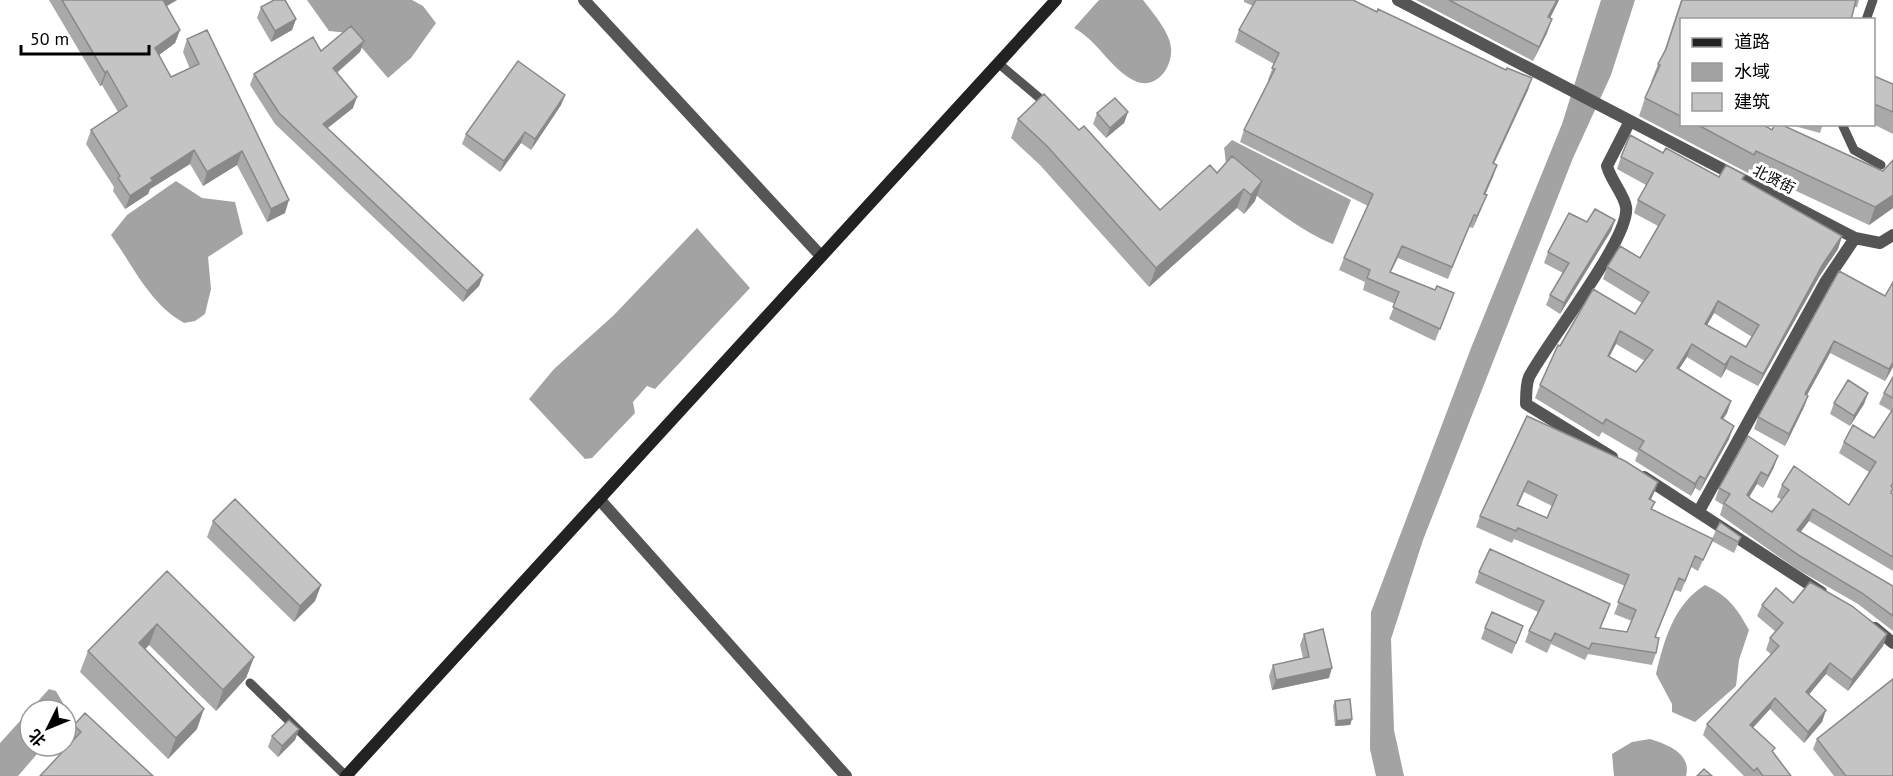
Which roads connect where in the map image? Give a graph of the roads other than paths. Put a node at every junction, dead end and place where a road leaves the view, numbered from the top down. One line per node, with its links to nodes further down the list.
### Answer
1 (584, 0): 13 (street)
2 (1056, 0): 6 (main road)
3 (1398, 0): 8 (street, 北贤街)
4 (1873, 0): 5 (lane)
5 (1867, 18)
6 (998, 63): 7 (lane); 13 (main road)
7 (1054, 111)
8 (1630, 121): 12 (street, 北贤街); 15 (street)
9 (1843, 126): 10 (lane)
10 (1881, 165)
11 (1893, 235): 12 (street, 北贤街)
12 (1855, 238): 15 (street)
13 (820, 256): 14 (main road)
14 (600, 500): 20 (main road); 21 (street)
15 (1699, 511): 16 (street)
16 (1832, 599)
17 (1861, 617): 18 (street)
18 (1893, 642)
19 (250, 683): 20 (lane)
20 (346, 776)
21 (846, 776)

